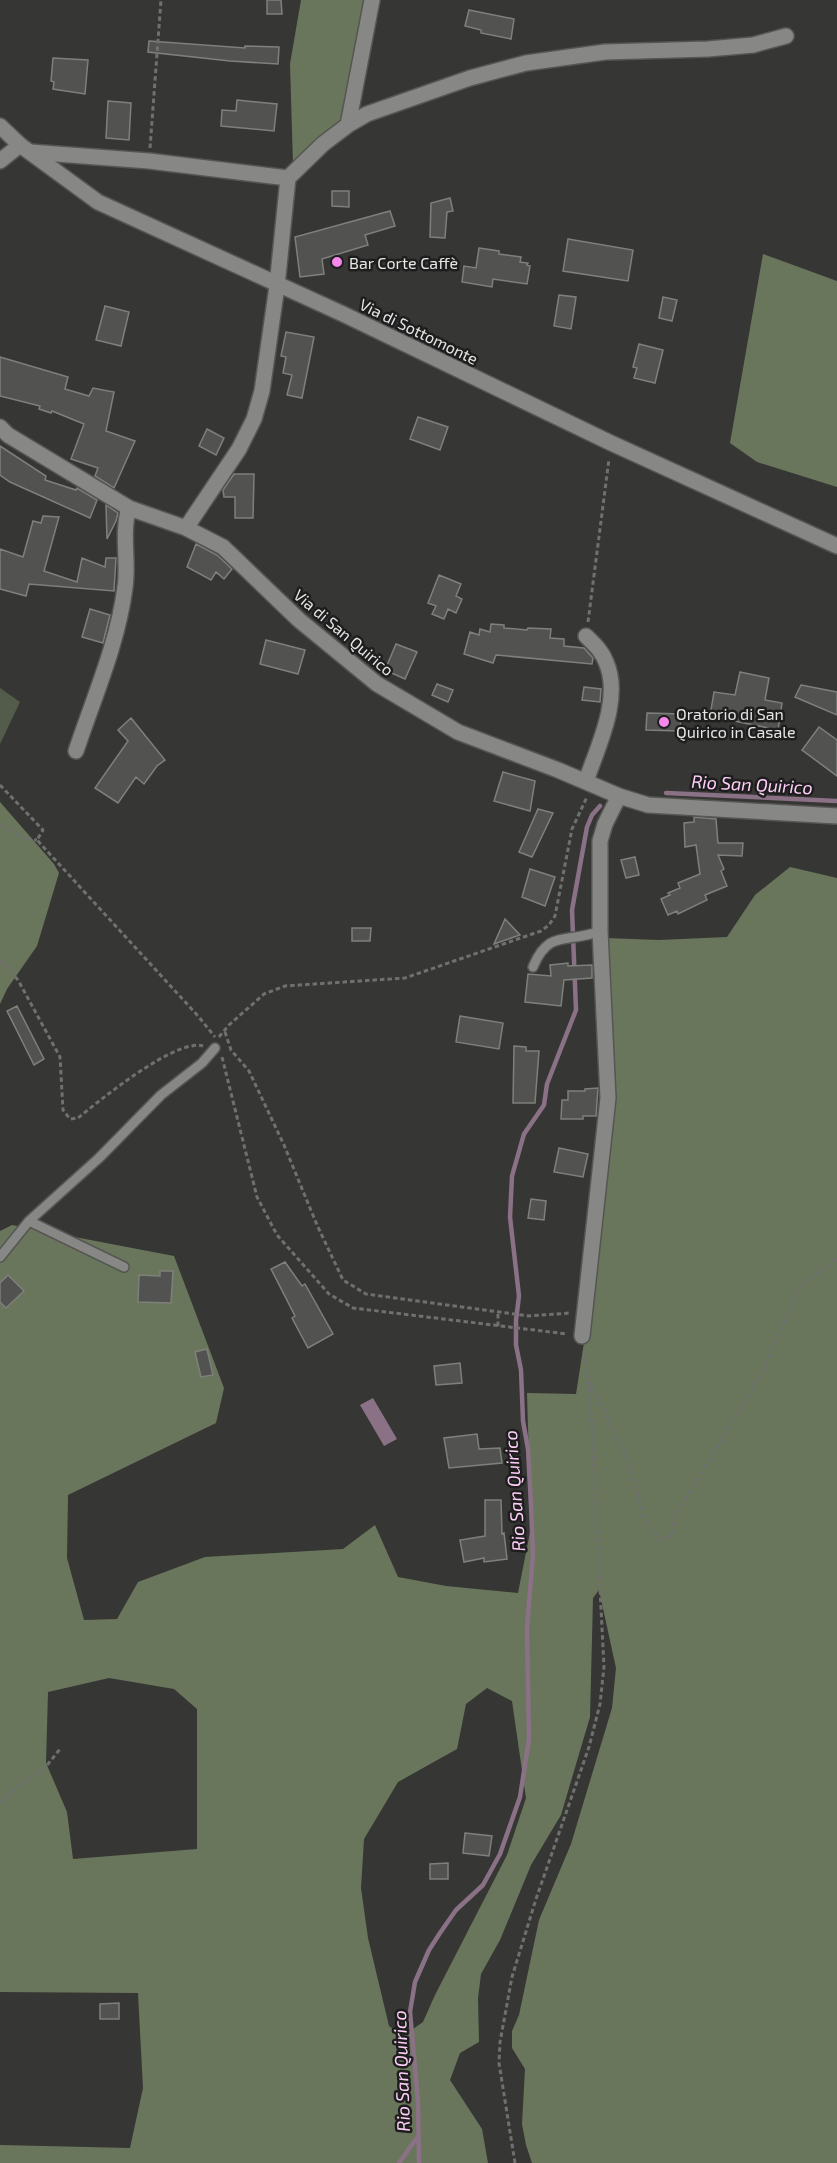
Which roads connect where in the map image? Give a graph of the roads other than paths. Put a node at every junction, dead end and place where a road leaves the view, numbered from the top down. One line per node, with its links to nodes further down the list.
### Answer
1 (372, 0): 3 (street)
2 (786, 36): 3 (street)
3 (348, 125): 7 (street)
4 (0, 126): 5 (street, Via di Sottomonte)
5 (25, 148): 6 (street); 7 (street); 8 (street, Via di Sottomonte)
6 (0, 161)
7 (288, 178): 8 (street)
8 (277, 286): 11 (street); 12 (street, Via di Sottomonte)
9 (0, 428): 10 (street, Via di San Quirico)
10 (129, 508): 11 (street, Via di San Quirico); 14 (street)
11 (186, 528): 15 (street, Via di San Quirico)
12 (837, 546)
13 (586, 636): 15 (street)
14 (76, 751)
15 (590, 783): 16 (street, Via di San Quirico)
16 (619, 796): 17 (street, Via di San Quirico); 18 (street)
17 (837, 816)
18 (594, 934): 19 (lane); 24 (street)
19 (533, 967)
20 (218, 1052): 21 (lane)
21 (29, 1221): 22 (lane); 23 (lane)
22 (0, 1257)
23 (124, 1267)
24 (582, 1336)

